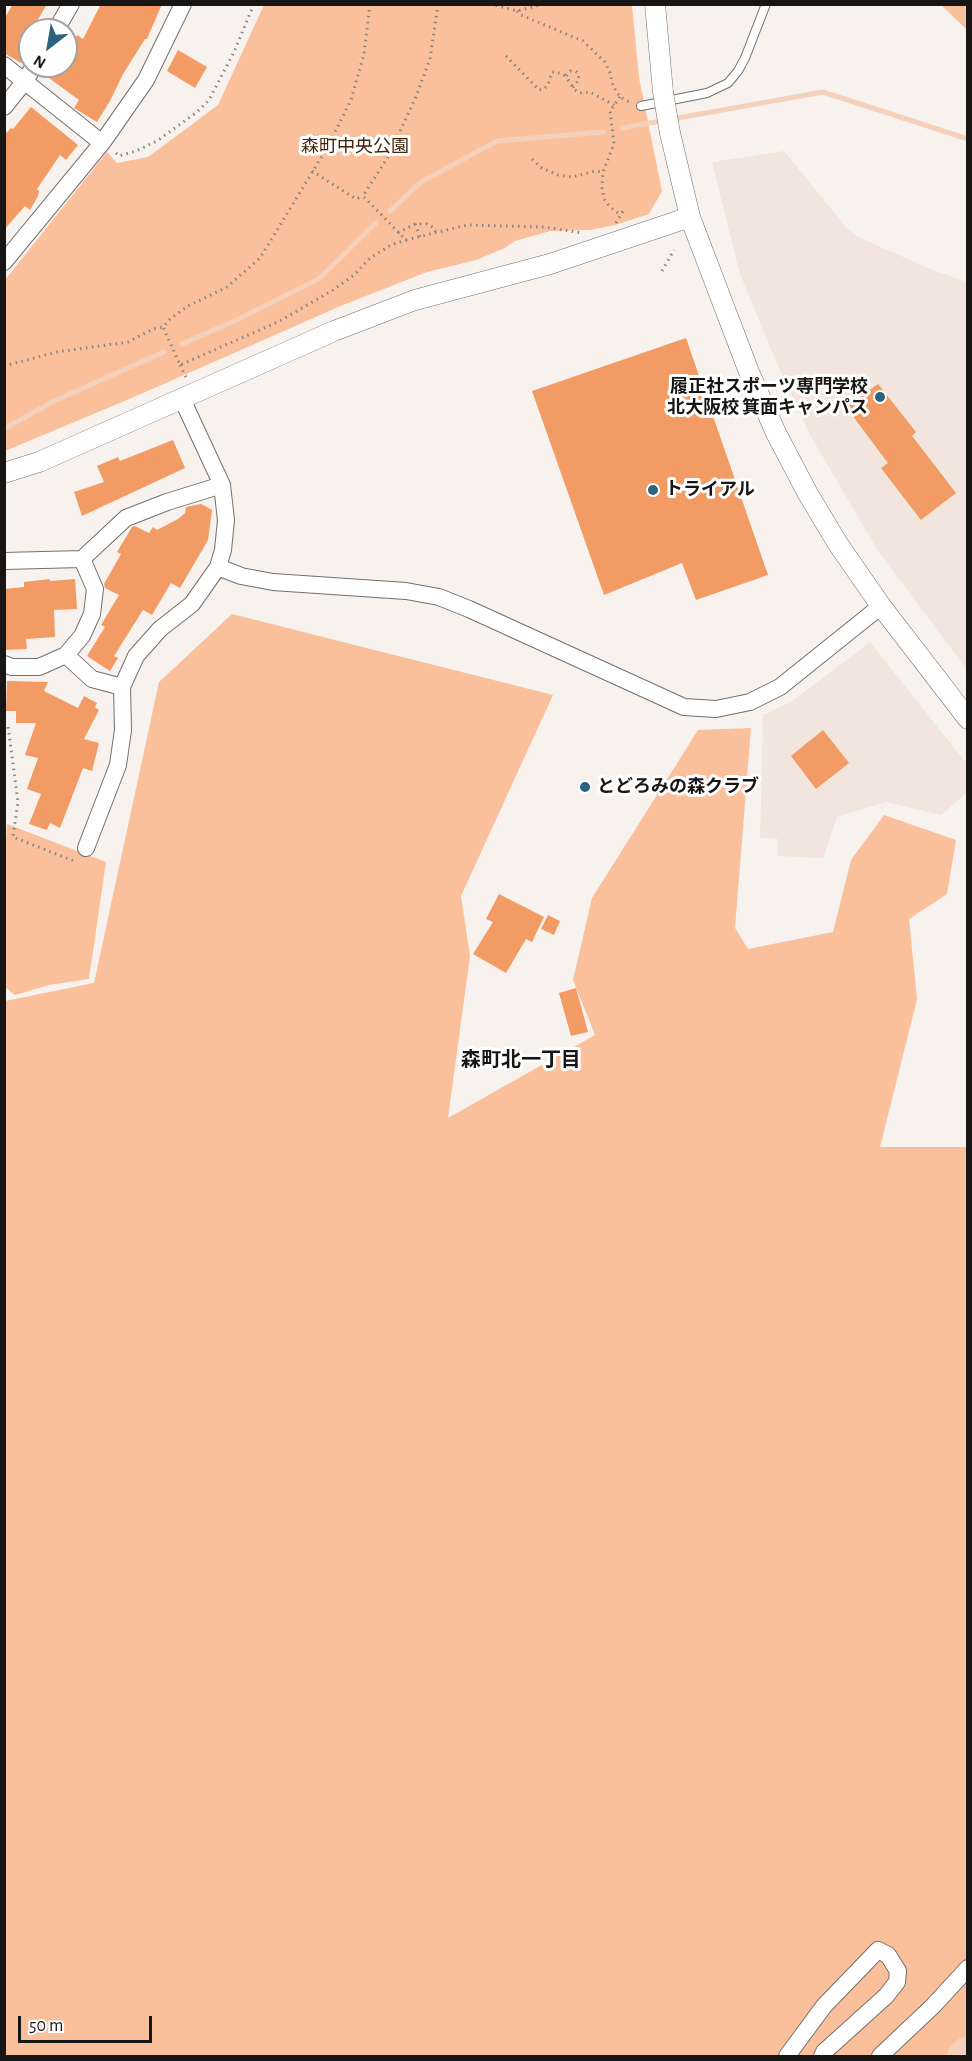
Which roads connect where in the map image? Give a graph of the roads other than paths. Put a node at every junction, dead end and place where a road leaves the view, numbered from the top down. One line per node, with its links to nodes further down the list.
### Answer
1 (71, 4): 5 (street)
2 (183, 4): 11 (street)
3 (655, 4): 12 (street, bridge)
4 (766, 4): 9 (lane)
5 (63, 18)
6 (4, 65): 8 (street)
7 (27, 78): 8 (street)
8 (25, 81): 10 (street); 11 (street)
9 (641, 106)
10 (4, 107)
11 (102, 142): 13 (street)
12 (690, 217): 14 (street); 20 (street)
13 (4, 262)
14 (182, 399): 15 (street); 16 (street)
15 (4, 473)
16 (222, 486): 17 (street); 19 (street)
17 (82, 560): 18 (street); 21 (street)
18 (4, 561)
19 (218, 567): 20 (street); 23 (street)
20 (880, 606): 24 (street)
21 (66, 655): 22 (street); 23 (street)
22 (4, 664)
23 (122, 687): 25 (street)
24 (968, 719)
25 (86, 849)
26 (968, 1968): 29 (street)
27 (787, 2056): 28 (street)
28 (822, 2056)
29 (880, 2056)

